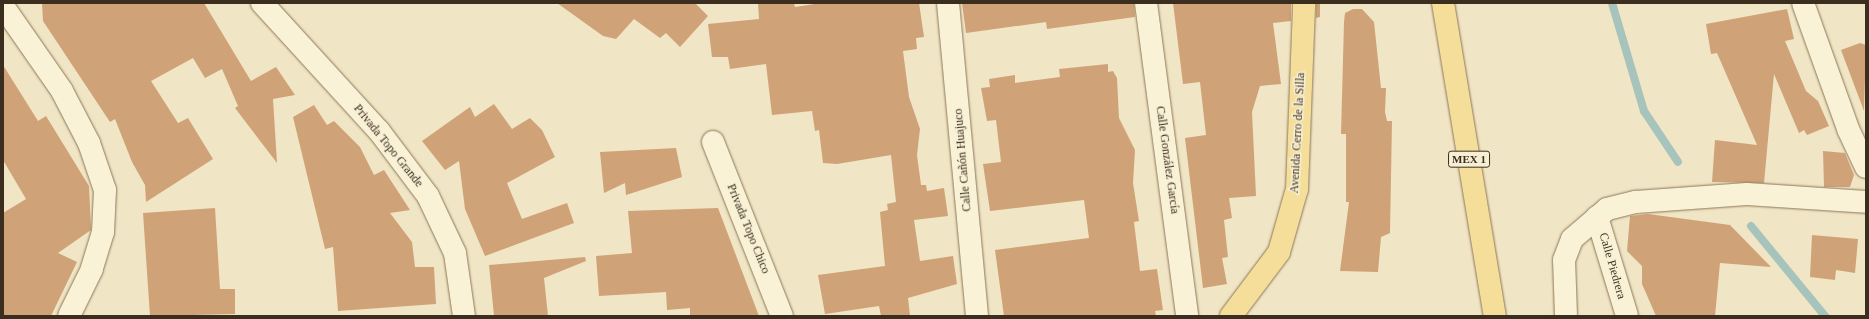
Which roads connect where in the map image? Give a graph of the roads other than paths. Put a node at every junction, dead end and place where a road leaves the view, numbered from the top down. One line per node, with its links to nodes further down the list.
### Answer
1 (262, 3): 13 (street, Privada Topo Grande)
2 (948, 3): 15 (street, Calle Cañón Huajuco)
3 (1146, 3): 16 (street, Calle González García)
4 (1304, 3): 17 (main road, Avenida Cerro de la Silla)
5 (1443, 3): 18 (main road, MEX 1)
6 (1803, 3): 9 (street)
7 (3, 6): 12 (street)
8 (713, 142): 14 (street, Privada Topo Chico)
9 (1866, 167)
10 (1866, 202): 11 (street)
11 (1597, 217): 19 (street); 20 (street, Calle Piedrera)
12 (69, 316)
13 (464, 316)
14 (782, 316)
15 (977, 316)
16 (1187, 316)
17 (1231, 316)
18 (1495, 316)
19 (1566, 316)
20 (1627, 316)

